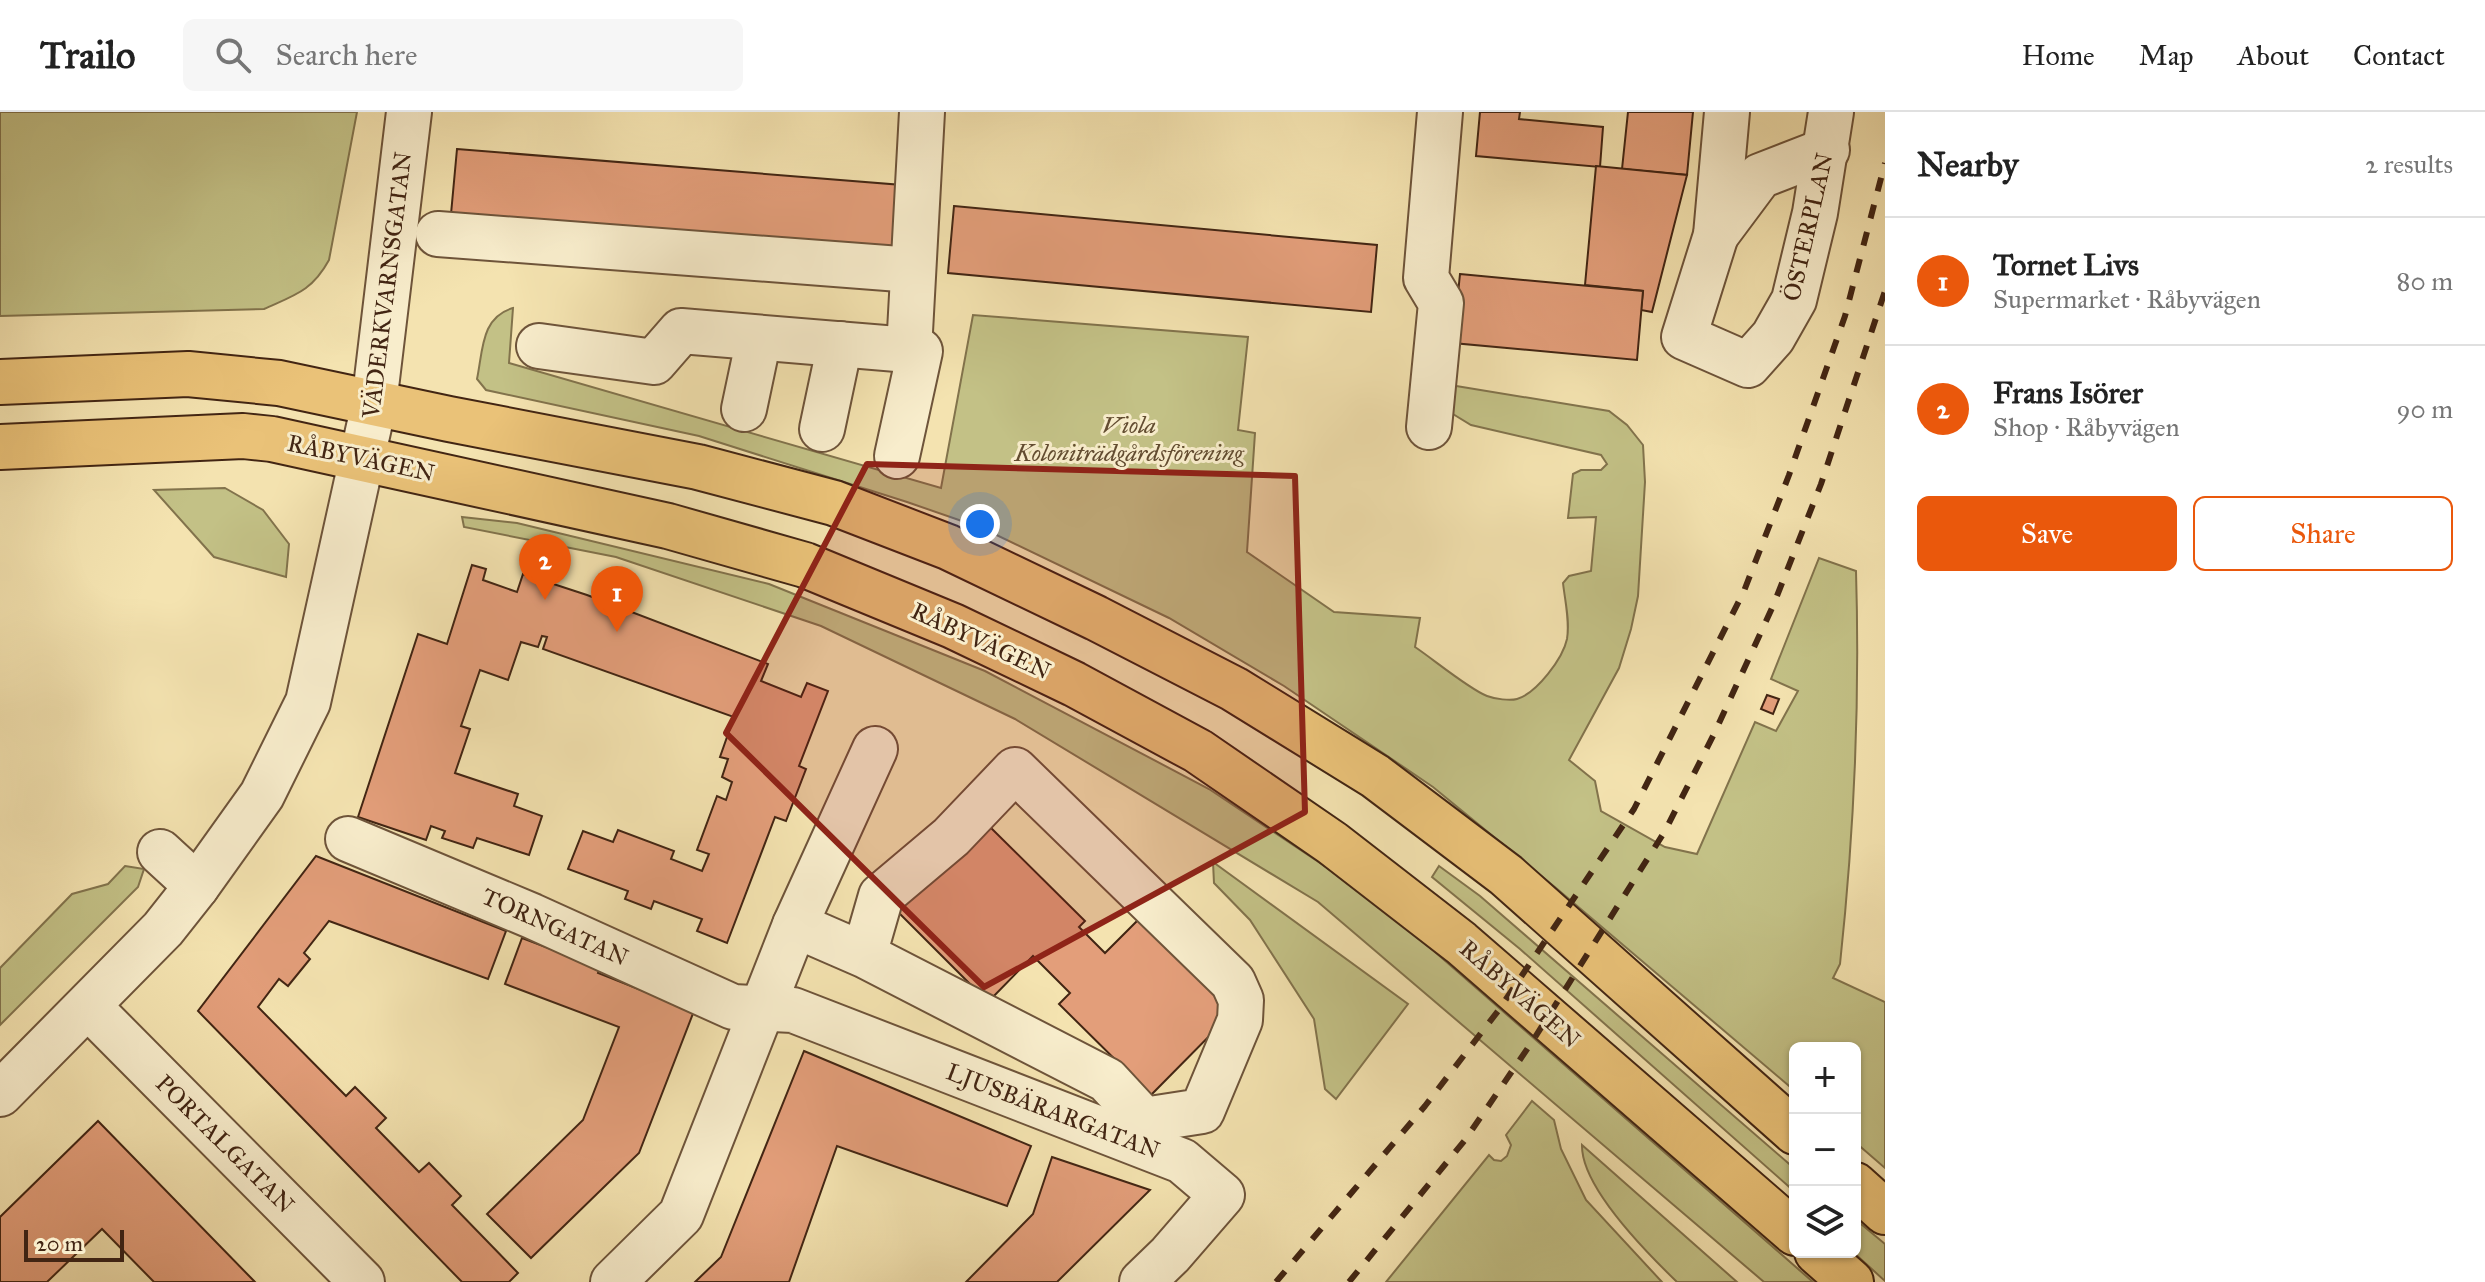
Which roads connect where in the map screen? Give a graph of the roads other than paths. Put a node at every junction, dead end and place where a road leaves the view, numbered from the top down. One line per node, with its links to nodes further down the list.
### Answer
1 (409, 112): 14 (street, VÄDERKVARNSGATAN)
2 (922, 112): 8 (street)
3 (1440, 112): 16 (street)
4 (1727, 112): 7 (street, ÖSTERPLAN)
5 (1829, 131): 7 (street); 7 (street, ÖSTERPLAN)
6 (438, 234): 8 (street)
7 (1716, 235)
8 (913, 270): 12 (street)
9 (759, 338): 10 (street); 11 (street); 15 (street)
10 (840, 344): 12 (street); 17 (street)
11 (539, 346)
12 (909, 350): 19 (street)
13 (0, 382): 14 (main road)
14 (374, 404): 20 (street, VÄDERKVARNSGATAN); 31 (main road)
15 (744, 409)
16 (1429, 427)
17 (822, 429)
18 (0, 447): 20 (main road, RÅBYVÄGEN)
19 (897, 456)
20 (362, 458): 24 (street, VÄDERKVARNSGATAN); 35 (main road, RÅBYVÄGEN)
21 (875, 749): 25 (street)
22 (348, 839): 28 (street, TORNGATAN)
23 (160, 852): 24 (street)
24 (197, 886): 27 (street, VÄDERKVARNSGATAN)
25 (795, 925): 26 (street); 28 (street)
26 (864, 955): 30 (street); 30 (street)
27 (89, 1007): 29 (street, VÄDERKVARNSGATAN); 37 (street, PORTALGATAN)
28 (762, 1009): 32 (street, LJUSBÄRARGATAN); 38 (street)
29 (0, 1094)
30 (1202, 1111): 32 (street)
31 (1789, 1127)
32 (1201, 1177): 39 (street)
33 (1856, 1186): 34 (main road)
34 (1885, 1212)
35 (1789, 1228)
36 (1824, 1258): 40 (main road)
37 (362, 1282)
38 (613, 1282)
39 (1142, 1282)
40 (1851, 1282)

